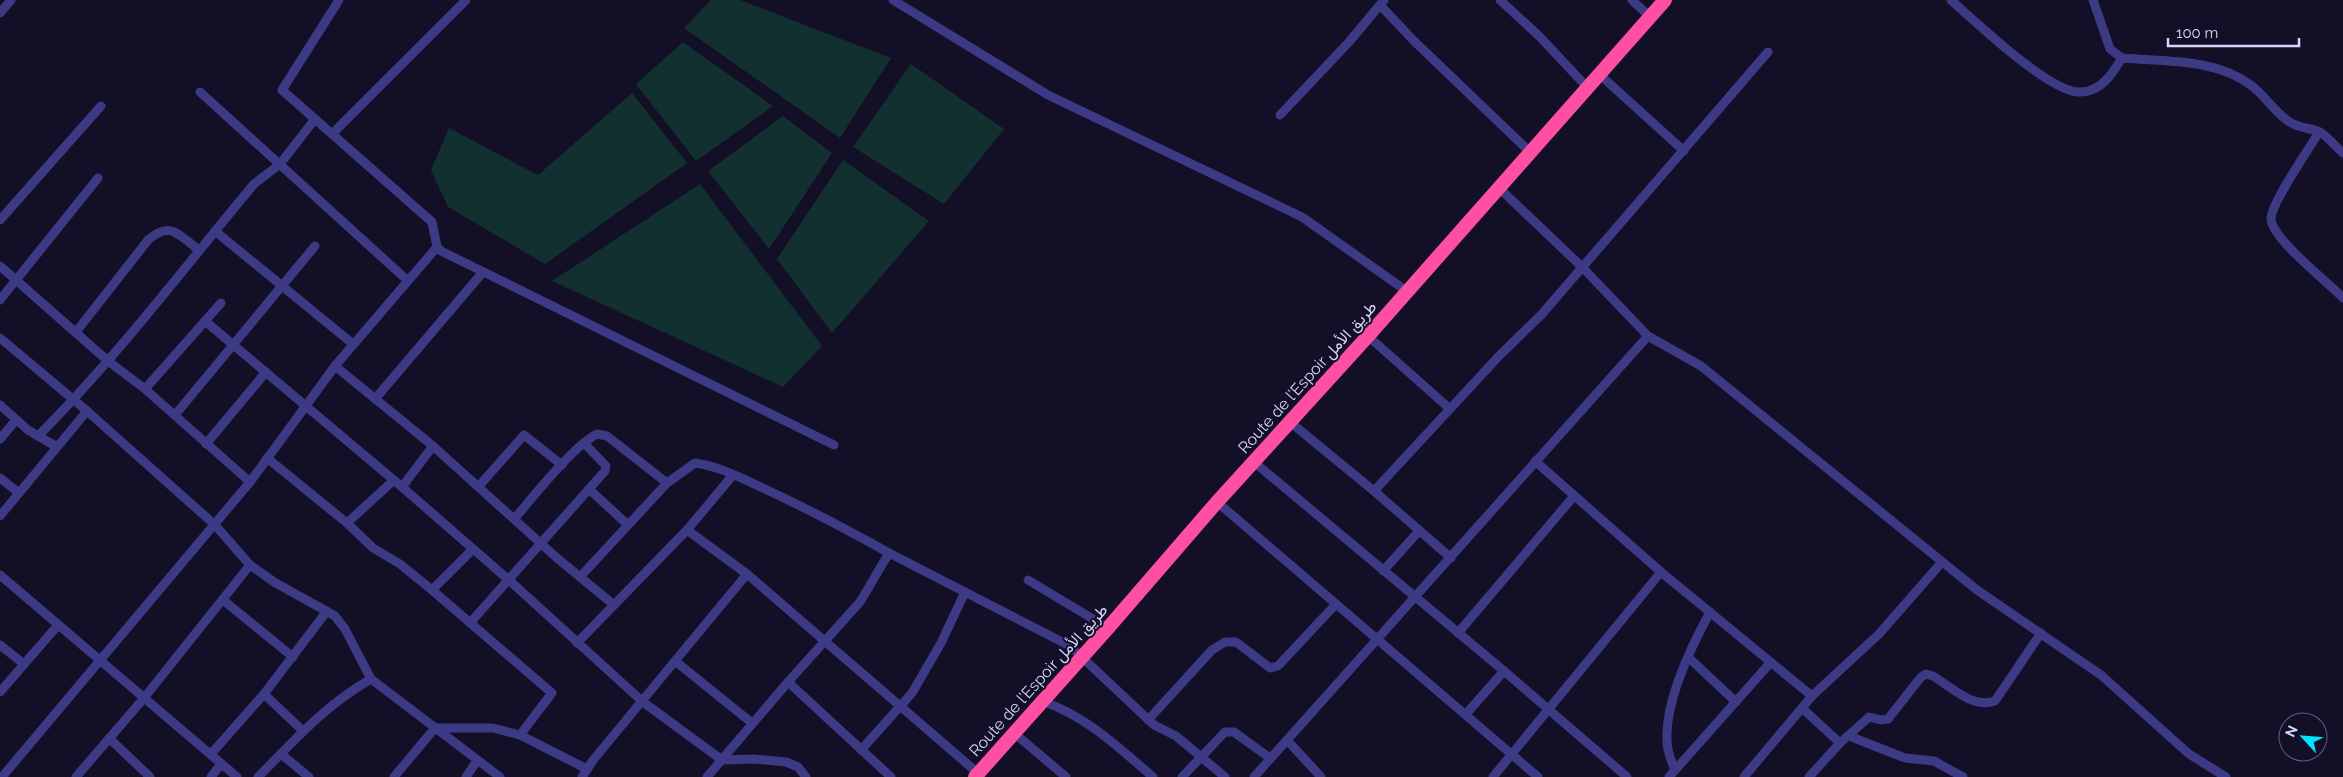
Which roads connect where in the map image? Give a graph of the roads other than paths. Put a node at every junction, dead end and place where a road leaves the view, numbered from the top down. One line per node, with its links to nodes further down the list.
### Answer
1 (11, 0): 11 (street)
2 (339, 0): 20 (street)
3 (466, 0): 22 (street)
4 (893, 0): 40 (street)
5 (1500, 0): 16 (street)
6 (1632, 0): 12 (street)
7 (1665, 0): 12 (highway, Route de l’Espoir طريق الأمل)
8 (1951, 0): 14 (street)
9 (2093, 0): 14 (street)
10 (1383, 3): 19 (street); 24 (street)
11 (0, 13)
12 (1650, 17): 15 (highway, Route de l’Espoir طريق الأمل)
13 (1768, 52): 23 (street)
14 (2122, 58): 21 (street)
15 (1599, 74): 16 (highway, Route de l’Espoir طريق الأمل); 23 (street)
16 (1587, 86): 24 (highway, Route de l’Espoir طريق الأمل)
17 (200, 92): 26 (street)
18 (101, 106): 29 (street)
19 (1280, 115)
20 (315, 119): 22 (street); 26 (street)
21 (2319, 132): 25 (street); 41 (street)
22 (332, 134): 32 (street)
23 (1684, 151): 35 (street)
24 (1530, 152): 28 (highway, Route de l’Espoir طريق الأمل)
25 (2343, 153)
26 (280, 164): 30 (street); 38 (street)
27 (98, 178): 37 (street)
28 (1499, 188): 35 (street); 40 (highway, Route de l’Espoir طريق الأمل)
29 (0, 220)
30 (215, 231): 33 (street); 39 (street)
31 (315, 246): 39 (street)
32 (437, 247): 36 (street); 38 (street)
33 (199, 250): 45 (street); 51 (street)
34 (0, 266): 37 (street)
35 (1582, 267): 47 (street); 59 (street)
36 (484, 272): 55 (street); 68 (street)
37 (16, 280): 42 (street); 45 (street)
38 (407, 280): 49 (street)
39 (282, 285): 49 (street); 50 (street)
40 (1408, 292): 46 (highway, Route de l’Espoir طريق الأمل)
41 (2343, 298)
42 (0, 300)
43 (221, 303): 44 (street)
44 (205, 321): 50 (street); 54 (street)
45 (76, 332): 51 (street)
46 (1368, 336): 59 (street); 63 (highway, Route de l’Espoir طريق الأمل)
47 (1648, 336): 72 (street); 98 (street)
48 (0, 338): 56 (street)
49 (353, 344): 52 (street)
50 (234, 345): 53 (street); 61 (street)
51 (108, 361): 54 (street); 56 (street)
52 (335, 366): 55 (street); 57 (street)
53 (266, 372): 57 (street); 67 (street)
54 (145, 389): 61 (street)
55 (375, 399): 69 (street)
56 (74, 400): 60 (street); 64 (street)
57 (306, 404): 71 (street); 77 (street)
58 (0, 405): 62 (street)
59 (1450, 409): 83 (street)
60 (87, 411): 70 (street); 90 (street)
61 (175, 415): 67 (street)
62 (16, 420): 64 (street); 65 (street)
63 (1290, 422): 73 (highway, Route de l’Espoir طريق الأمل); 83 (street)
64 (38, 436): 70 (street)
65 (0, 440)
66 (584, 443): 74 (street); 79 (street); 82 (street)
67 (206, 444): 78 (street)
68 (834, 444)
69 (433, 446): 80 (street); 81 (street)
70 (57, 447): 84 (street)
71 (267, 458): 78 (street); 89 (street)
72 (1535, 461): 85 (street); 97 (street)
73 (1254, 462): 86 (highway, Route de l’Espoir طريق الأمل); 100 (street)
74 (562, 465): 80 (street); 88 (street)
75 (733, 475): 79 (street); 92 (street); 96 (street)
76 (0, 478): 84 (street)
77 (394, 480): 81 (street); 89 (street)
78 (250, 482): 90 (street)
79 (666, 483): 91 (street)
80 (479, 486): 88 (street)
81 (402, 487): 95 (street)
82 (590, 490): 91 (street); 94 (street)
83 (1374, 491): 93 (street)
84 (19, 494): 87 (street)
85 (1574, 496): 101 (street); 119 (street)
86 (1217, 502): 111 (street); 117 (highway, Route de l’Espoir طريق الأمل)
87 (0, 516)
88 (515, 518): 94 (street)
89 (347, 523): 107 (street)
90 (215, 525): 99 (street); 127 (street)
91 (628, 525): 104 (street)
92 (687, 530): 102 (street); 112 (street)
93 (1419, 531): 97 (street); 100 (street)
94 (540, 543): 104 (street); 106 (street)
95 (473, 549): 106 (street); 107 (street)
96 (889, 553): 108 (street); 121 (street)
97 (1451, 558): 109 (street)
98 (1942, 562): 118 (street); 136 (street)
99 (250, 565): 110 (street); 113 (street)
100 (1383, 571): 109 (street)
101 (1661, 572): 114 (street); 142 (street)
102 (746, 574): 121 (street); 128 (street)
103 (0, 575): 116 (street)
104 (580, 577): 112 (street)
105 (1028, 580): 117 (street)
106 (510, 581): 115 (street); 122 (street)
107 (432, 590): 115 (street)
108 (965, 592): 124 (street); 141 (street)
109 (1415, 598): 119 (street); 120 (street)
110 (224, 600): 125 (street); 137 (street)
111 (1336, 604): 120 (street); 145 (street)
112 (614, 605): 122 (street)
113 (327, 611): 125 (street); 132 (street)
114 (1710, 612): 126 (street); 129 (street)
115 (470, 623): 150 (street)
116 (58, 625): 127 (street); 130 (street)
117 (1108, 628): 124 (highway, Route de l’Espoir طريق الأمل)
118 (2041, 633): 151 (street); 192 (street)
119 (1458, 634): 131 (street)
120 (1376, 638): 144 (street); 153 (street)
121 (825, 642): 133 (street); 141 (street)
122 (577, 643): 139 (street)
123 (0, 645): 130 (street)
124 (1083, 656): 138 (highway, Route de l’Espoir طريق الأمل); 145 (street)
125 (293, 657): 135 (street)
126 (1688, 657): 140 (street); 166 (street)
127 (100, 661): 137 (street); 167 (street)
128 (675, 661): 139 (street); 146 (street)
129 (1771, 662): 136 (street); 140 (street)
130 (24, 664): 134 (street)
131 (1504, 671): 142 (street); 144 (street)
132 (371, 679): 147 (street); 148 (street)
133 (788, 682): 146 (street); 155 (street)
134 (0, 692)
135 (264, 694): 148 (street); 156 (street)
136 (1812, 696): 143 (street)
137 (144, 698): 152 (street); 156 (street)
138 (1042, 701): 149 (highway, Route de l’Espoir طريق الأمل); 181 (street)
139 (643, 702): 161 (street); 165 (street)
140 (1736, 702): 166 (street)
141 (902, 706): 155 (street); 164 (street)
142 (1550, 710): 158 (street); 188 (street)
143 (1803, 710): 154 (street); 189 (street)
144 (1466, 714): 158 (street)
145 (1148, 720): 159 (street)
146 (752, 723): 161 (street)
147 (435, 728): 150 (street); 162 (street); 174 (street)
148 (302, 730): 157 (street)
149 (1014, 733): 164 (highway, Route de l’Espoir طريق الأمل); 180 (street)
150 (520, 735): 165 (street)
151 (1849, 736): 154 (street); 191 (street)
152 (109, 738): 168 (street); 169 (street)
153 (1287, 740): 160 (street); 185 (street)
154 (1840, 743): 190 (street)
155 (861, 750): 179 (street)
156 (211, 754): 163 (street)
157 (281, 754): 172 (street); 173 (street)
158 (1512, 755): 186 (street); 187 (street)
159 (1201, 756): 160 (street); 182 (street); 183 (street)
160 (1270, 758): 184 (street)
161 (722, 760): 177 (street); 178 (street)
162 (477, 761): 175 (street); 176 (street)
163 (221, 764): 170 (street); 171 (street)
164 (974, 772)
165 (585, 773)
166 (1672, 774)
167 (2, 777)
168 (76, 777)
169 (150, 777)
170 (211, 777)
171 (237, 777)
172 (258, 777)
173 (309, 777)
174 (394, 777)
175 (466, 777)
176 (500, 777)
177 (707, 777)
178 (806, 777)
179 (891, 777)
180 (1066, 777)
181 (1153, 777)
182 (1182, 777)
183 (1224, 777)
184 (1254, 777)
185 (1321, 777)
186 (1493, 777)
187 (1538, 777)
188 (1627, 777)
189 (1744, 777)
190 (1809, 777)
191 (1963, 777)
192 (2225, 777)

